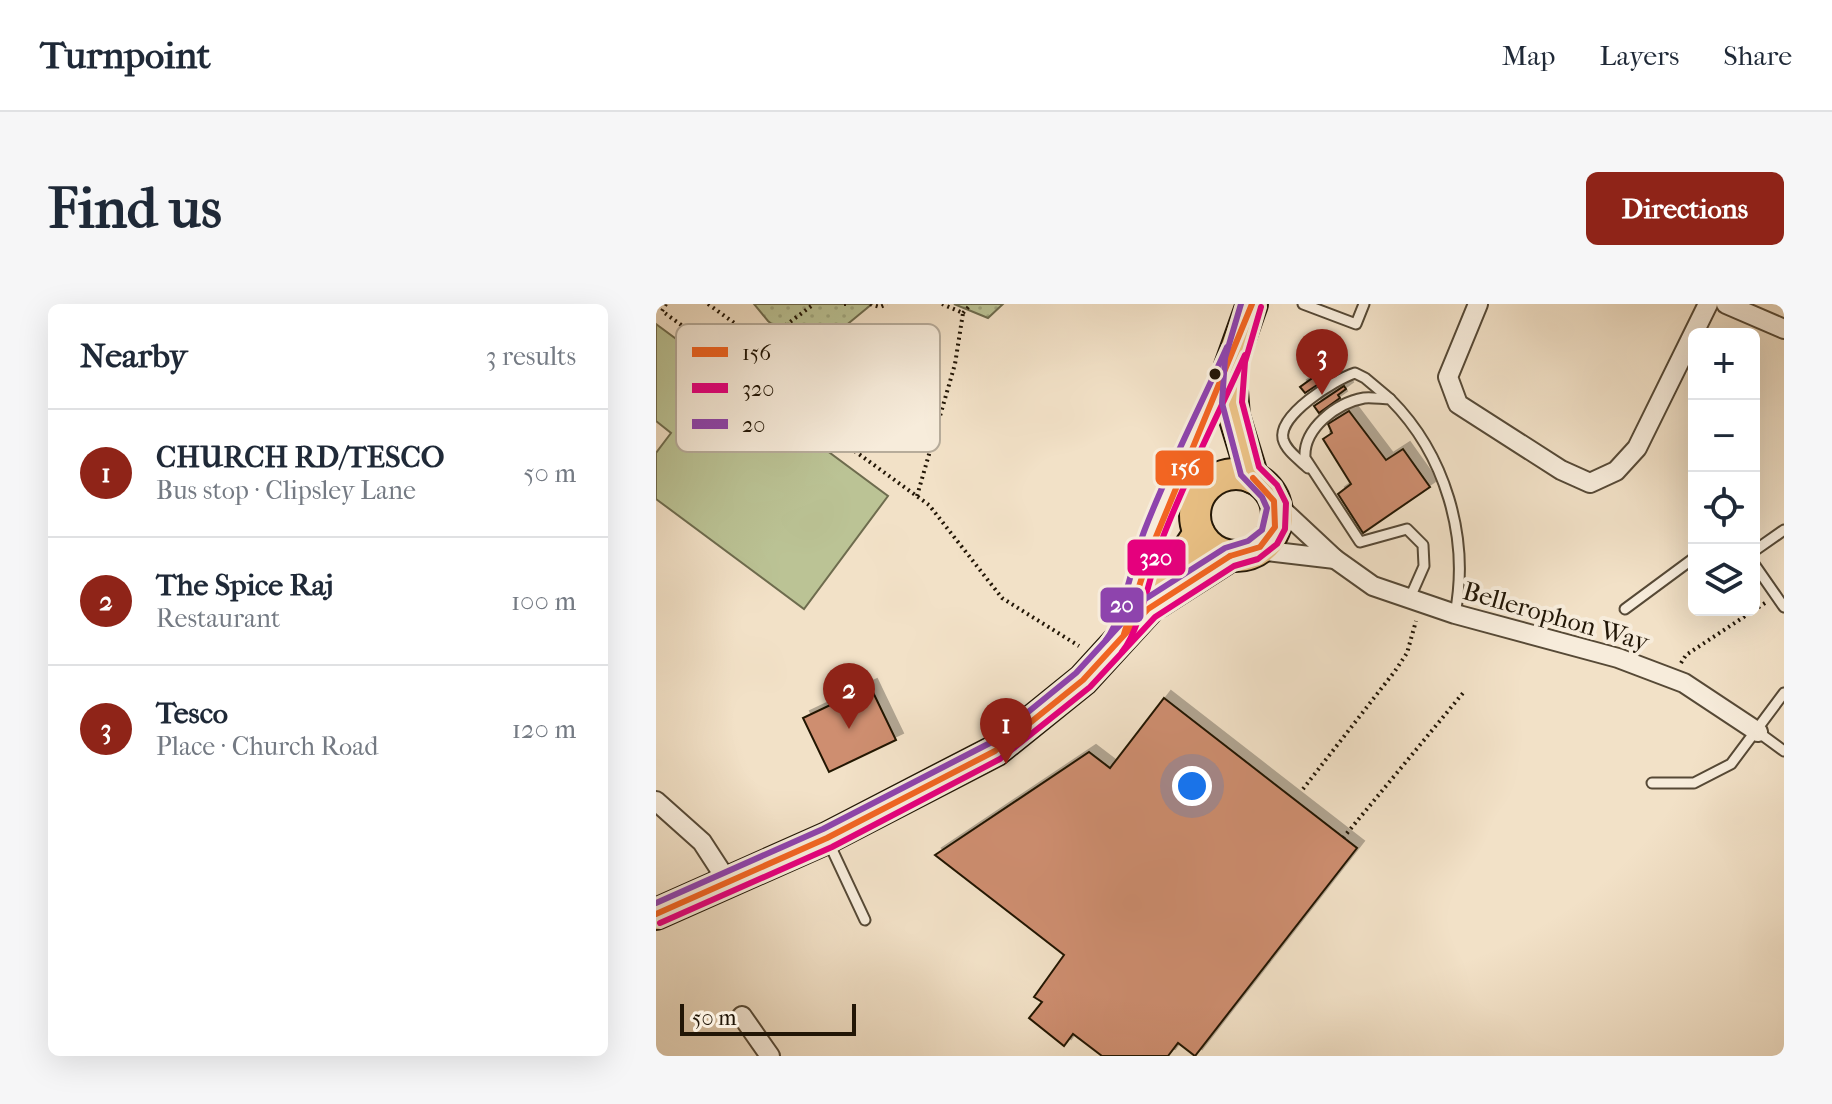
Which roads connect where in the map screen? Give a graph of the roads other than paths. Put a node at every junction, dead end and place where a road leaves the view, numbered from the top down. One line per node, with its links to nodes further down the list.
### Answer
1 (1252, 304): 8 (main road)
2 (1303, 304): 3 (lane)
3 (1364, 304)
4 (1478, 304): 5 (street)
5 (1708, 304)
6 (1726, 304): 7 (street)
7 (1784, 329)
8 (1230, 366): 10 (main road); 27 (street)
9 (1390, 399): 11 (lane); 11 (lane); 26 (lane)
10 (1234, 416): 12 (main road); 13 (main road)
11 (1311, 470): 22 (lane)
12 (1253, 478): 13 (main road); 14 (main road)
13 (1216, 479): 16 (main road)
14 (1276, 504): 18 (main road); 19 (street, Bellerophon Way)
15 (1784, 530): 17 (lane)
16 (1199, 533): 18 (main road); 24 (main road)
17 (1760, 547)
18 (1244, 553): 19 (street, Bellerophon Way); 24 (main road)
19 (1335, 559): 22 (street, Bellerophon Way)
20 (1688, 562): 25 (lane)
21 (1760, 573): 23 (lane)
22 (1415, 602): 26 (street, Bellerophon Way)
23 (1784, 607)
24 (1148, 609): 27 (main road)
25 (1625, 609)
26 (1455, 614): 29 (street, Bellerophon Way)
27 (1124, 634): 33 (main road)
28 (1784, 693): 29 (lane)
29 (1758, 732): 30 (lane); 31 (lane)
30 (1784, 751)
31 (1652, 783)
32 (656, 801): 34 (street)
33 (827, 838): 34 (main road); 36 (lane)
34 (728, 882): 35 (main road)
35 (656, 914)
36 (865, 920)
37 (742, 1016): 38 (street)
38 (770, 1056)

